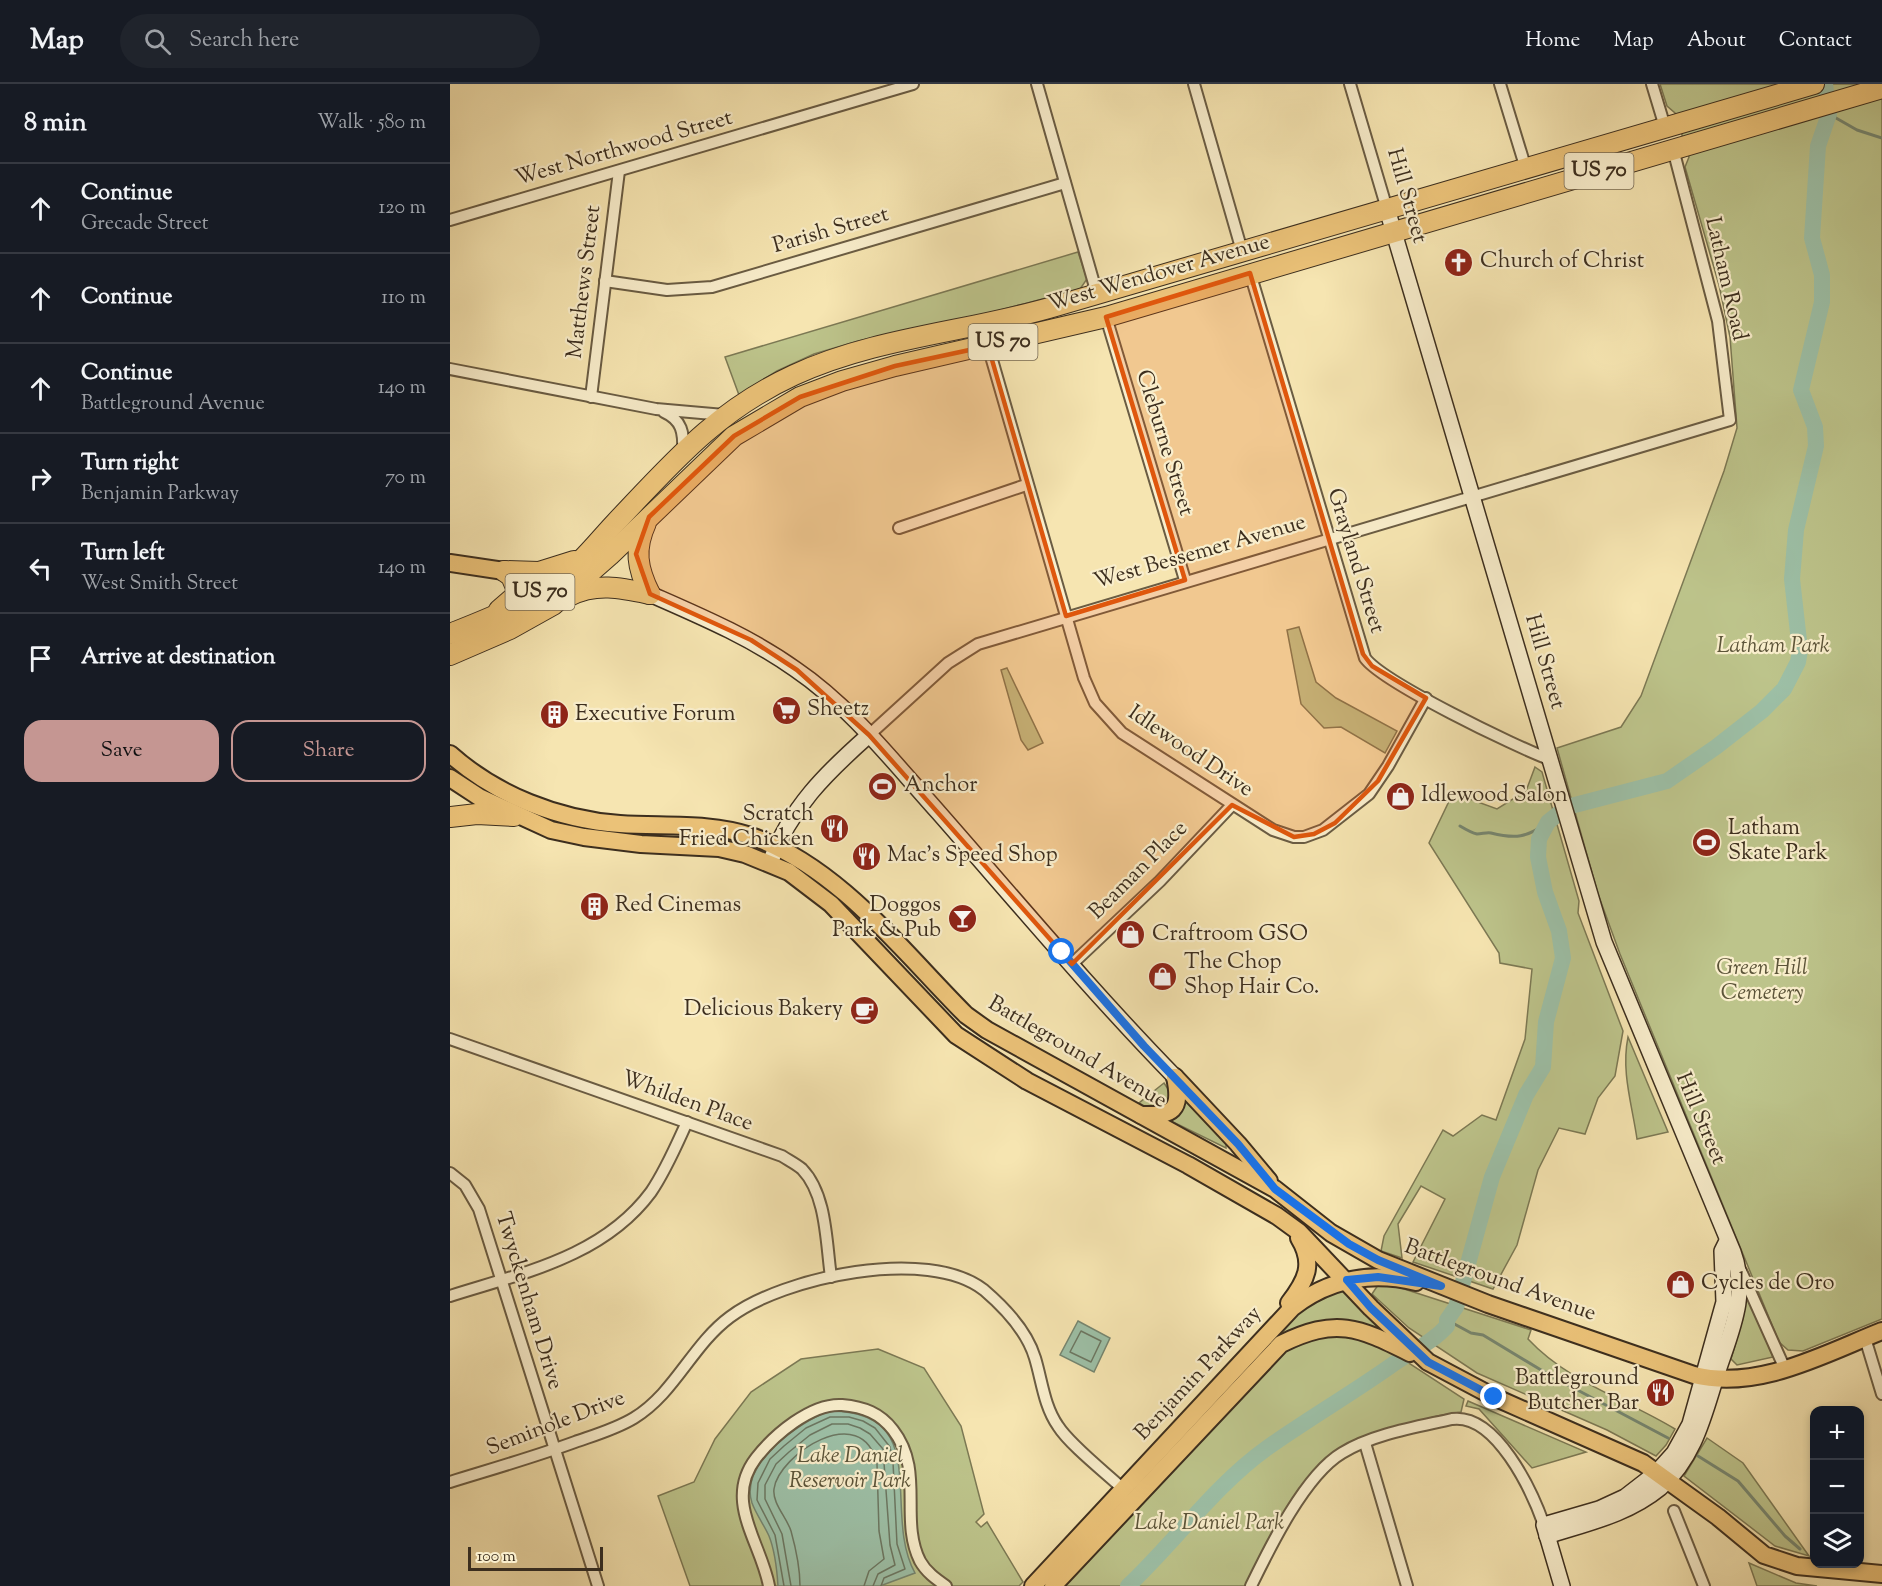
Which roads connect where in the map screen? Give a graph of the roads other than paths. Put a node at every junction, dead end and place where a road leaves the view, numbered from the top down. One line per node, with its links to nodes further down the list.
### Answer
1 (913, 84): 12 (street, West Northwood Street)
2 (1037, 84): 13 (street)
3 (1194, 84): 17 (street)
4 (1350, 84): 14 (street, Hill Street)
5 (1500, 84): 11 (street)
6 (1652, 84): 9 (street)
7 (1806, 86): 9 (highway, West Wendover Avenue / US 70)
8 (1882, 88): 10 (highway, West Wendover Avenue / US 70)
9 (1665, 127): 11 (highway, West Wendover Avenue / US 70)
10 (1673, 149): 16 (highway, West Wendover Avenue / US 70); 28 (street, Latham Road)
11 (1526, 169): 14 (highway, West Wendover Avenue / US 70)
12 (619, 171): 15 (street, West Northwood Street); 19 (street, Matthews Street)
13 (1065, 183): 19 (street, Parish Street); 21 (street)
14 (1387, 209): 16 (street, Hill Street); 17 (highway, West Wendover Avenue / US 70)
15 (450, 220)
16 (1393, 230): 18 (highway, West Wendover Avenue / US 70); 31 (street, Hill Street)
17 (1242, 251): 20 (highway); 21 (highway, West Wendover Avenue / US 70)
18 (1250, 273): 20 (highway, West Wendover Avenue / US 70); 34 (street, Grayland Street)
19 (605, 281): 25 (street, Matthews Street)
20 (1194, 289): 22 (highway, West Wendover Avenue / US 70)
21 (1097, 294): 27 (highway, West Wendover Avenue / US 70)
22 (1106, 317): 23 (highway, West Wendover Avenue / US 70); 38 (street, Cleburne Street)
23 (988, 346): 30 (street, Idlewood Drive); 32 (highway, West Wendover Avenue / US 70)
24 (450, 369): 25 (street)
25 (591, 398): 26 (street)
26 (656, 409): 27 (street); 29 (street)
27 (724, 415): 29 (highway, West Wendover Avenue / US 70)
28 (1730, 420): 31 (street, West Bessemer Avenue)
29 (683, 451): 35 (highway, West Wendover Avenue / US 70)
30 (1026, 485): 33 (street); 41 (street, Idlewood Drive)
31 (1472, 496): 34 (street, West Bessemer Avenue); 48 (street, Hill Street)
32 (649, 517): 39 (highway); 40 (highway, West Wendover Avenue / US 70)
33 (899, 528)
34 (1328, 539): 38 (street, West Bessemer Avenue); 45 (street, Grayland Street)
35 (585, 556): 37 (highway); 42 (highway, West Wendover Avenue / US 70)
36 (450, 563): 37 (main road)
37 (504, 571): 42 (highway)
38 (1185, 580): 41 (street, West Bessemer Avenue)
39 (650, 594): 40 (highway); 46 (street)
40 (553, 604): 44 (highway, West Wendover Avenue / US 70)
41 (1066, 616): 46 (street, West Bessemer Avenue); 50 (street, Idlewood Drive)
42 (489, 618): 43 (highway, West Wendover Avenue / US 70)
43 (450, 634)
44 (450, 655)
45 (1426, 698): 48 (street, Grayland Street); 50 (street, Idlewood Drive)
46 (869, 735): 53 (street, West Bessemer Avenue); 55 (street)
47 (450, 754): 53 (main road, Battleground Avenue)
48 (1549, 759): 63 (street, Hill Street)
49 (450, 778): 51 (main road, Battleground Avenue)
50 (1232, 805): 55 (street, Beaman Place)
51 (514, 816): 52 (highway); 54 (main road, Battleground Avenue)
52 (450, 817)
53 (776, 847): 54 (street, West Bessemer Avenue); 58 (main road, Battleground Avenue)
54 (770, 863): 62 (main road, Battleground Avenue)
55 (1072, 964): 57 (street)
56 (450, 1039): 59 (street, Whilden Place)
57 (1175, 1077): 58 (main road); 61 (main road)
58 (1139, 1115): 61 (main road, Battleground Avenue)
59 (687, 1122): 65 (street, Whilden Place); 66 (street)
60 (450, 1173): 66 (street, Twyckenham Drive)
61 (1275, 1189): 68 (main road, Battleground Avenue)
62 (1290, 1225): 67 (main road, Battleground Avenue); 70 (main road)
63 (1727, 1241): 64 (street, Hill Street); 75 (street, Hill Street)
64 (1737, 1262): 74 (street, Hill Street); 75 (street, Hill Street)
65 (831, 1276): 78 (street, Seminole Drive); 81 (street, Seminole Drive)
66 (502, 1279): 69 (street); 78 (street, Twyckenham Drive)
67 (1347, 1280): 68 (main road, Benjamin Parkway); 70 (main road, Benjamin Parkway); 73 (main road, Battleground Avenue)
68 (1441, 1286): 75 (main road, Battleground Avenue)
69 (450, 1296)
70 (1272, 1328): 81 (main road, Benjamin Parkway)
71 (1882, 1331): 72 (main road, Battleground Avenue)
72 (1865, 1338): 74 (main road, Battleground Avenue); 76 (street)
73 (1402, 1345): 79 (main road); 89 (main road, Benjamin Parkway)
74 (1785, 1369): 75 (main road, Battleground Avenue)
75 (1709, 1378): 79 (street, Hill Street)
76 (1882, 1394)
77 (1365, 1443): 83 (street); 90 (street); 91 (street)
78 (554, 1449): 80 (street, Seminole Drive); 85 (street, Twyckenham Drive)
79 (1662, 1476): 83 (street, Hill Street); 84 (main road)
80 (450, 1482)
81 (1123, 1489): 88 (main road, Benjamin Parkway)
82 (1674, 1511): 93 (street)
83 (1546, 1530): 92 (street)
84 (1882, 1574)
85 (598, 1586)
86 (769, 1586): 87 (street)
87 (946, 1586)
88 (1033, 1586)
89 (1053, 1586)
90 (1251, 1586)
91 (1407, 1586)
92 (1562, 1586)
93 (1704, 1586)

